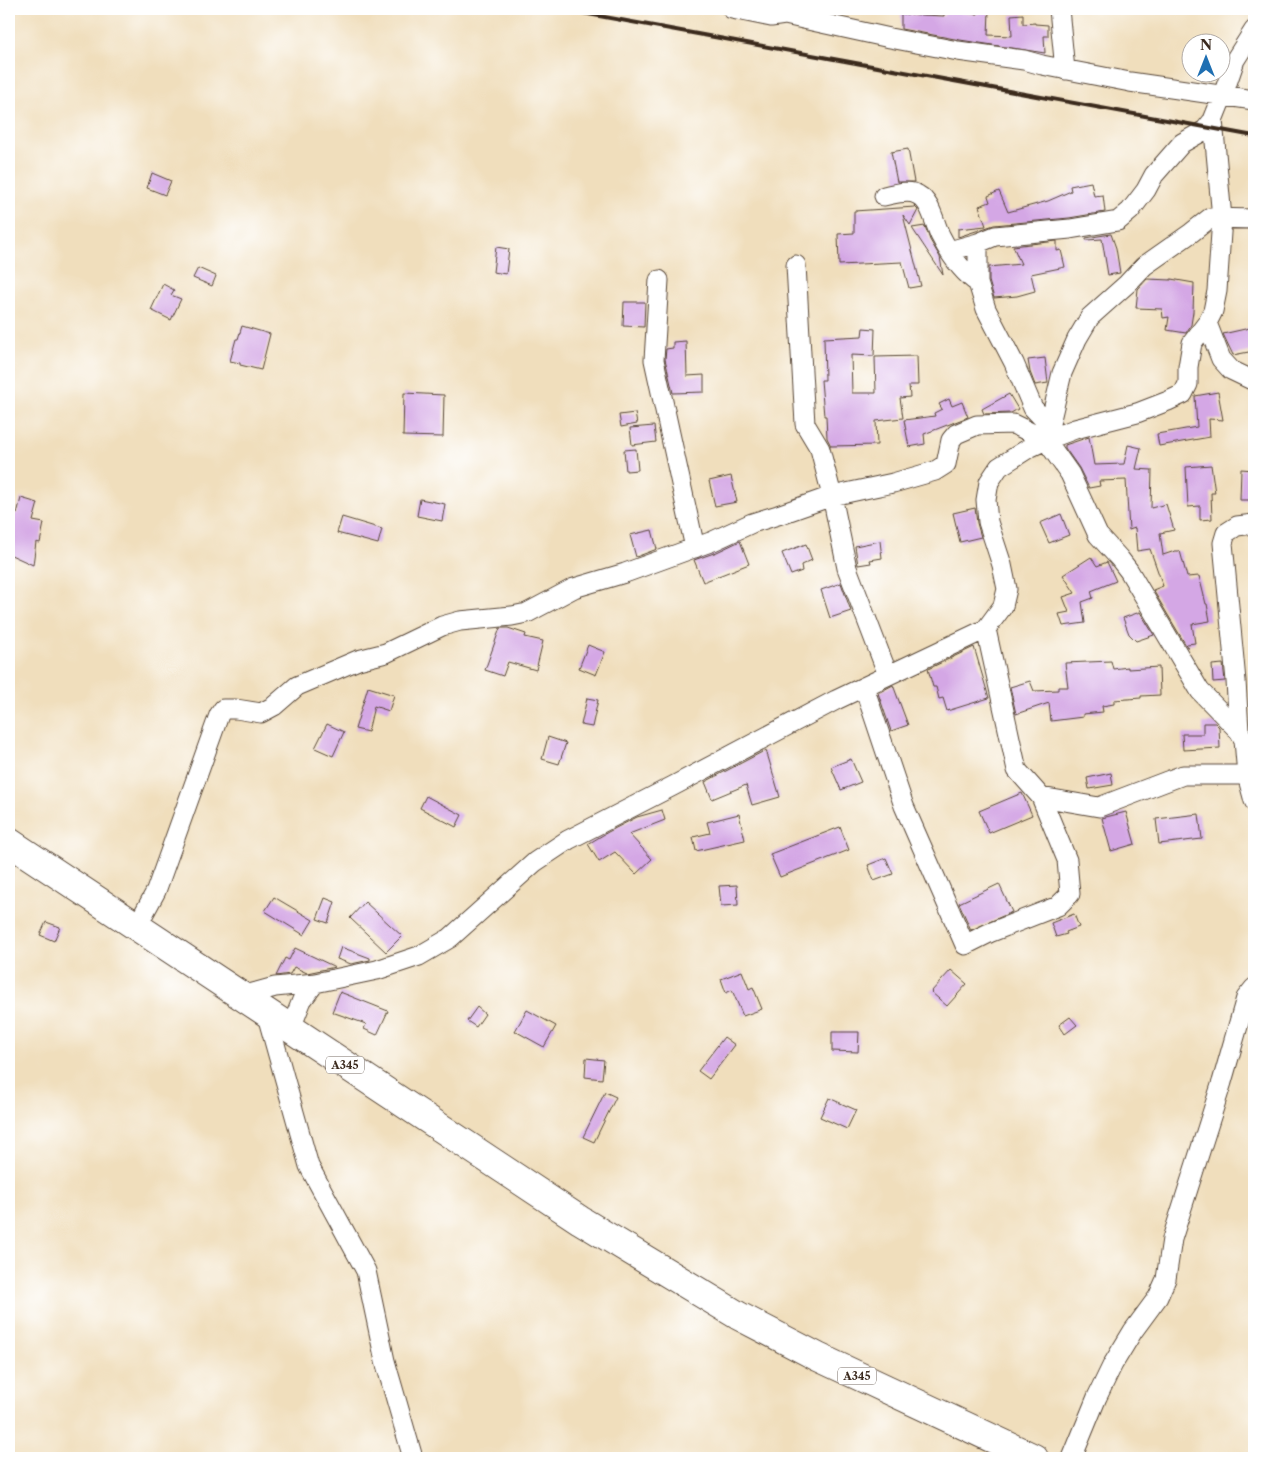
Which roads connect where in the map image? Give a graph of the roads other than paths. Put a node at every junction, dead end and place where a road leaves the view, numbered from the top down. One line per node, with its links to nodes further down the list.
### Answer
1 (732, 9): 4 (street)
2 (1059, 9): 4 (street)
3 (1254, 30): 5 (street)
4 (1065, 70): 5 (street)
5 (1223, 95): 6 (street); 7 (street)
6 (1254, 100)
7 (1213, 120): 9 (street); 11 (street)
8 (884, 196): 12 (street)
9 (1222, 218): 10 (street); 16 (street); 18 (street)
10 (1254, 219)
11 (978, 243): 12 (street); 15 (street)
12 (949, 251): 15 (street)
13 (796, 265): 19 (street)
14 (659, 280): 21 (street)
15 (978, 284): 18 (street)
16 (1207, 323): 17 (street); 18 (street)
17 (1254, 381)
18 (1048, 432): 19 (street); 22 (street); 25 (street)
19 (832, 496): 21 (street); 23 (street)
20 (1254, 524): 25 (street)
21 (695, 548): 30 (street)
22 (986, 629): 23 (street); 27 (street)
23 (888, 675): 24 (street)
24 (864, 687): 27 (street); 31 (street)
25 (1239, 731): 26 (street)
26 (1247, 775): 27 (street); 28 (street)
27 (1041, 797)
28 (1254, 801)
29 (9, 842): 30 (highway, A345)
30 (136, 928): 33 (highway, A345)
31 (315, 983): 33 (street); 35 (street)
32 (1254, 988): 38 (street)
33 (242, 996): 34 (highway, A345)
34 (266, 1012): 35 (highway, A345); 36 (street)
35 (291, 1028): 37 (highway, A345)
36 (413, 1458)
37 (1034, 1458)
38 (1072, 1458)

